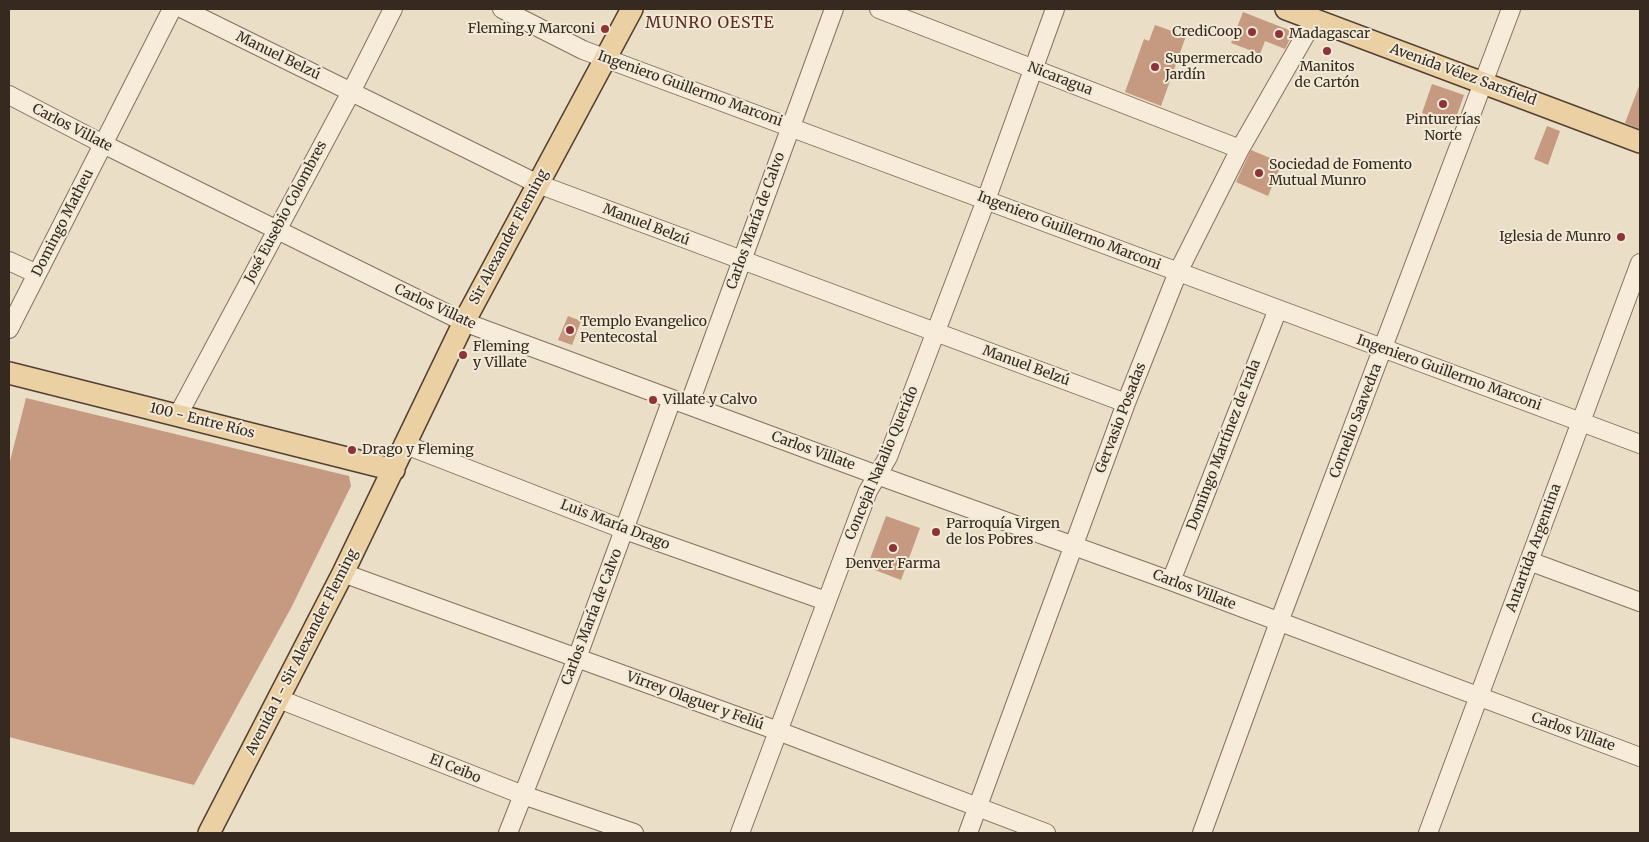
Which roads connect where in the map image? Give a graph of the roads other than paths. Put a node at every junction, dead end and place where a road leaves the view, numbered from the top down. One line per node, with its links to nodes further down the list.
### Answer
1 (172, 9): 19 (street, Domingo Matheu)
2 (183, 9): 15 (street, Manuel Belzú)
3 (393, 9): 15 (street, José Eusebio Colombres)
4 (502, 9): 12 (street, Ingeniero Guillermo Marconi)
5 (632, 9): 12 (main road, Sir Alexander Fleming)
6 (834, 9): 17 (street, Carlos María de Calvo)
7 (879, 9): 13 (street, Nicaragua)
8 (1055, 9): 13 (street, Concejal Natalio Querido)
9 (1286, 9): 11 (main road, Avenida Vélez Sarsfield)
10 (1511, 9): 14 (street, Cornelio Saavedra)
11 (1314, 20): 14 (main road, Avenida Vélez Sarsfield); 20 (street, Gervasio Posadas)
12 (606, 58): 17 (street, Ingeniero Guillermo Marconi); 21 (main road, Sir Alexander Fleming)
13 (1033, 68): 20 (street, Nicaragua); 22 (street, Concejal Natalio Querido)
14 (1483, 83): 18 (main road, Avenida Vélez Sarsfield); 33 (street, Cornelio Saavedra)
15 (351, 92): 21 (street, Manuel Belzú); 23 (street, José Eusebio Colombres)
16 (9, 95): 19 (street, Carlos Villate)
17 (791, 127): 22 (street, Ingeniero Guillermo Marconi); 24 (street, Carlos María de Calvo)
18 (1640, 142)
19 (103, 144): 23 (street, Carlos Villate); 28 (street, Domingo Matheu)
20 (1240, 149): 27 (street, Gervasio Posadas)
21 (538, 184): 24 (street, Manuel Belzú); 30 (main road, Sir Alexander Fleming)
22 (986, 200): 27 (street, Ingeniero Guillermo Marconi); 32 (street, Concejal Natalio Querido)
23 (277, 230): 30 (street, Carlos Villate); 37 (street, José Eusebio Colombres)
24 (741, 260): 32 (street, Manuel Belzú); 35 (street, Carlos María de Calvo)
25 (9, 261): 28 (street)
26 (1640, 262): 38 (street, Antartida Argentina)
27 (1178, 272): 29 (street, Ingeniero Guillermo Marconi); 36 (street, Gervasio Posadas)
28 (37, 274): 31 (street, Domingo Matheu)
29 (1278, 309): 33 (street, Ingeniero Guillermo Marconi); 47 (street, Domingo Martínez de Irala)
30 (464, 322): 35 (street, Carlos Villate); 40 (main road, Sir Alexander Fleming)
31 (9, 329)
32 (936, 332): 36 (street, Manuel Belzú); 42 (street, Concejal Natalio Querido)
33 (1383, 349): 38 (street, Ingeniero Guillermo Marconi); 50 (street, Cornelio Saavedra)
34 (9, 373): 37 (main road, 100 - Entre Ríos)
35 (680, 402): 42 (street, Carlos Villate); 43 (street, Carlos María de Calvo)
36 (1126, 403): 44 (street, Gervasio Posadas)
37 (178, 415): 41 (main road, 100 - Entre Ríos)
38 (1581, 422): 39 (street, Ingeniero Guillermo Marconi); 45 (street, Antartida Argentina)
39 (1640, 444)
40 (406, 445): 41 (main road, Sir Alexander Fleming); 43 (street, Luis María Drago)
41 (394, 470): 46 (main road, Avenida 1 - Sir Alexander Fleming)
42 (876, 474): 44 (street, Carlos Villate); 48 (street, Concejal Natalio Querido)
43 (625, 530): 48 (street, Luis María Drago); 51 (street, Carlos María de Calvo)
44 (1074, 546): 47 (street, Carlos Villate); 57 (street, Gervasio Posadas)
45 (1529, 561): 49 (street); 52 (street, Antartida Argentina)
46 (343, 573): 51 (street, Virrey Olaguer y Feliú); 53 (main road, Avenida 1 - Sir Alexander Fleming)
47 (1171, 581): 50 (street, Carlos Villate)
48 (826, 602): 54 (street, Concejal Natalio Querido)
49 (1640, 602)
50 (1279, 622): 52 (street, Carlos Villate); 64 (street, Cornelio Saavedra)
51 (577, 658): 54 (street, Virrey Olaguer y Feliú); 56 (street, Carlos María de Calvo)
52 (1478, 696): 55 (street, Carlos Villate); 65 (street, Antartida Argentina)
53 (279, 699): 56 (street, El Ceibo); 58 (main road, Avenida 1 - Sir Alexander Fleming)
54 (778, 731): 57 (street, Virrey Olaguer y Feliú); 61 (street, Concejal Natalio Querido)
55 (1640, 756)
56 (523, 795): 59 (street, Carlos María de Calvo); 60 (street, El Ceibo)
57 (977, 808): 62 (street, Gervasio Posadas); 63 (street, Virrey Olaguer y Feliú)
58 (215, 831)
59 (508, 833)
60 (634, 833)
61 (740, 833)
62 (968, 833)
63 (1046, 833)
64 (1202, 833)
65 (1428, 833)

